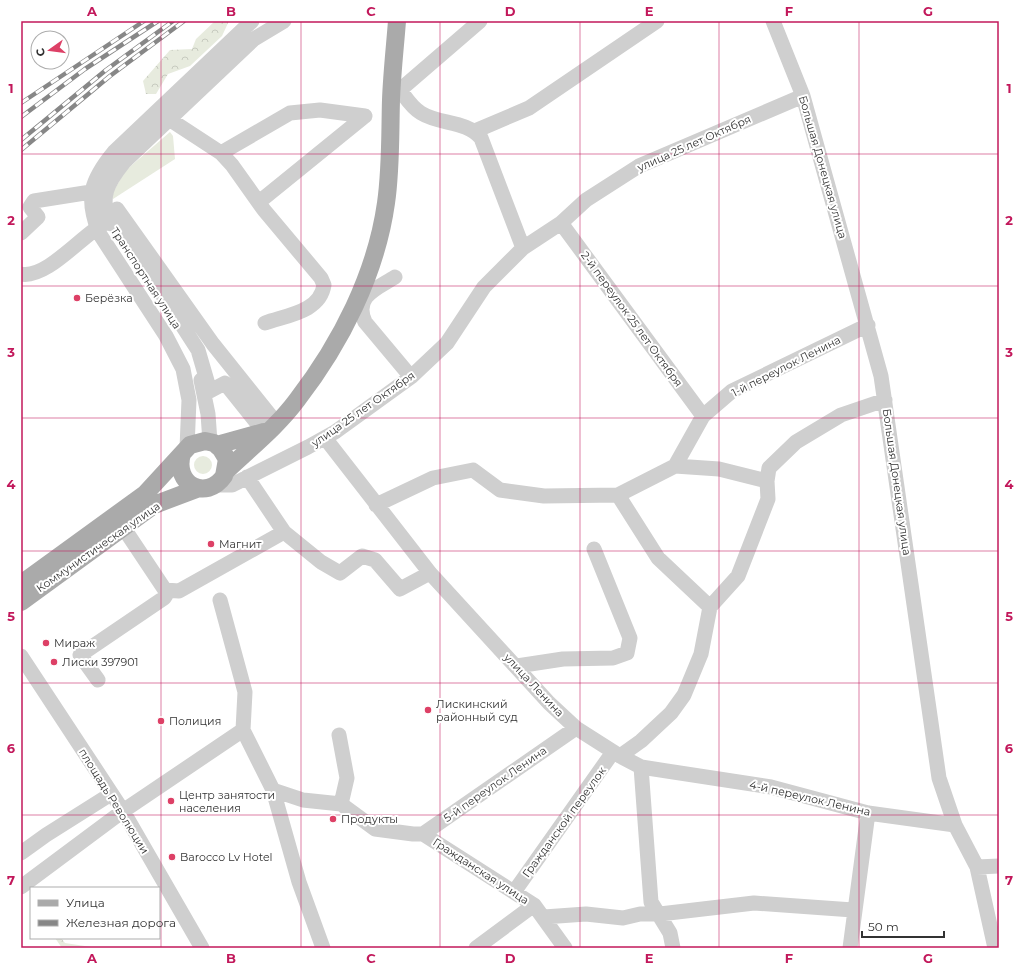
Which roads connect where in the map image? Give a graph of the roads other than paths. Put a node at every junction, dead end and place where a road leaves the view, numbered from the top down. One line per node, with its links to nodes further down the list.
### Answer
1 (252, 21): 13 (street, Транспортная улица)
2 (284, 21): 10 (street, Транспортная улица)
3 (387, 21): 8 (main road, Коммунистическая улица)
4 (397, 21): 8 (main road, Коммунистическая улица)
5 (480, 21): 8 (street)
6 (657, 21): 11 (street)
7 (773, 21): 9 (street, Большая Донецкая улица)
8 (396, 93): 11 (street); 26 (main road, Коммунистическая улица)
9 (803, 96): 16 (street, улица 25 лет Октября); 22 (street, Большая Донецкая улица)
10 (169, 119): 12 (street); 15 (street, Транспортная улица)
11 (475, 131): 18 (street)
12 (221, 154): 14 (street); 14 (street)
13 (92, 192): 15 (street, Транспортная улица); 17 (street)
14 (259, 202): 21 (street)
15 (106, 221): 15 (street); 19 (street); 28 (street, Транспортная улица); 29 (street, Транспортная улица)
16 (561, 223): 18 (street, улица 25 лет Октября); 25 (street, 2-й переулок 25 лет Октября)
17 (21, 233)
18 (523, 248): 23 (street, улица 25 лет Октября)
19 (21, 274)
20 (395, 277): 23 (street)
21 (265, 323)
22 (868, 325): 24 (street, Большая Донецкая улица); 25 (street, 1-й переулок Ленина)
23 (411, 377): 27 (street, улица 25 лет Октября)
24 (886, 400): 33 (street); 58 (street, Большая Донецкая улица)
25 (703, 416): 30 (street, 1-й переулок Ленина)
26 (270, 430): 28 (main road); 32 (main road, Коммунистическая улица)
27 (325, 438): 31 (street, улица 25 лет Октября); 35 (street, улица Ленина)
28 (213, 444): 29 (main road); 32 (main road)
29 (184, 451): 32 (main road); 40 (main road, Коммунистическая улица)
30 (675, 466): 33 (street); 34 (street)
31 (247, 477): 32 (street, улица 25 лет Октября); 37 (street)
32 (214, 481): 36 (main road, Коммунистическая улица)
33 (767, 481): 44 (street)
34 (618, 495): 35 (street); 44 (street)
35 (376, 506): 39 (street, улица Ленина)
36 (123, 527): 41 (street); 43 (main road, Коммунистическая улица)
37 (284, 532): 39 (street); 41 (street)
38 (594, 550): 46 (street)
39 (430, 573): 46 (street, улица Ленина)
40 (21, 584)
41 (165, 590): 47 (street)
42 (220, 600): 49 (street)
43 (21, 602)
44 (710, 607): 51 (street, Гражданской переулок)
45 (21, 656): 54 (street, площадь Революции)
46 (517, 666): 48 (street, улица Ленина)
47 (98, 680)
48 (576, 728): 51 (street, улица Ленина); 59 (street, 5-й переулок Ленина)
49 (243, 730): 53 (street); 56 (street)
50 (339, 735): 55 (street)
51 (616, 754): 52 (street, улица Ленина); 64 (street, Гражданской переулок)
52 (641, 767): 57 (street, 4-й переулок Ленина); 67 (street)
53 (273, 790): 55 (street); 70 (street)
54 (111, 794): 56 (street, площадь Революции); 60 (street)
55 (341, 804): 59 (street)
56 (123, 811): 63 (street); 69 (street, площадь Революции)
57 (868, 813): 58 (street, 4-й переулок Ленина); 66 (street)
58 (955, 825): 62 (street, Большая Донецкая улица)
59 (418, 834): 64 (street, Гражданская улица)
60 (21, 853)
61 (999, 866): 62 (street)
62 (977, 868): 75 (street, Большая Донецкая улица)
63 (21, 887)
64 (514, 892): 65 (street, Гражданская улица)
65 (534, 905): 68 (street, Гражданская улица); 71 (street)
66 (853, 910): 67 (street); 74 (street)
67 (660, 914): 68 (street); 73 (street)
68 (544, 917): 72 (street, Гражданская улица)
69 (202, 948)
70 (323, 948)
71 (476, 948)
72 (565, 948)
73 (673, 948)
74 (850, 948)
75 (995, 948)

